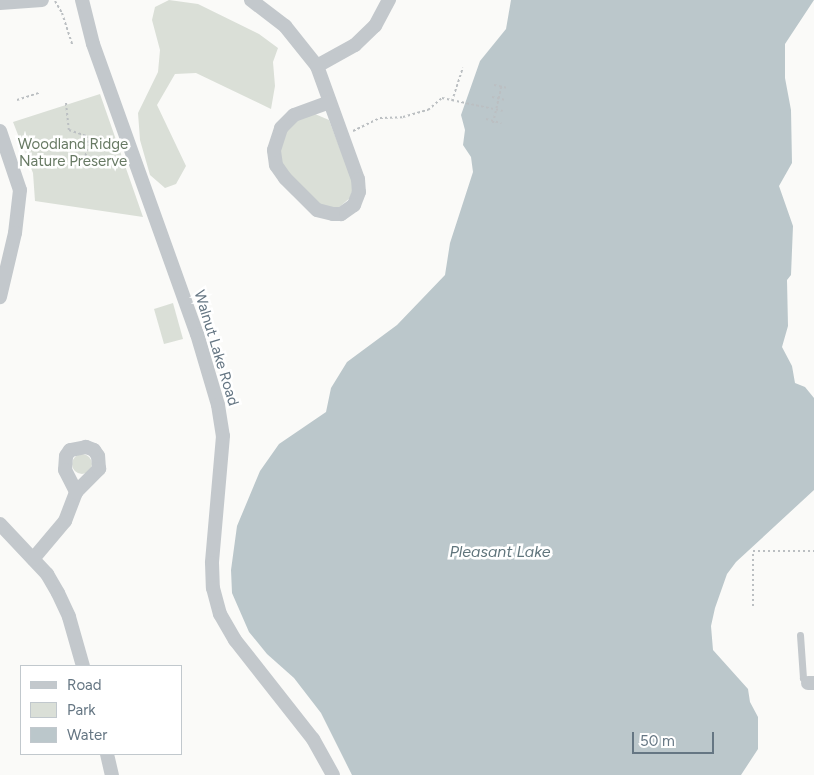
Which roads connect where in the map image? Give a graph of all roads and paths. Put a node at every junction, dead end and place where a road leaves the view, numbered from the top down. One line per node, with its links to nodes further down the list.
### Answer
1 (42, 0): 6 (street)
2 (54, 0): 7 (path)
3 (82, 0): 40 (street, Walnut Lake Road)
4 (251, 0): 8 (street)
5 (389, 0): 8 (street)
6 (0, 3)
7 (72, 44)
8 (317, 66): 19 (street)
9 (463, 68): 17 (path)
10 (494, 85): 11 (path)
11 (502, 86): 12 (path); 15 (path)
12 (508, 88)
13 (39, 93): 16 (path)
14 (492, 97): 15 (path)
15 (499, 98): 18 (path); 21 (path)
16 (17, 100)
17 (452, 100): 21 (path); 27 (path)
18 (506, 100)
19 (329, 102): 27 (street); 27 (street)
20 (66, 103): 28 (path)
21 (496, 110): 22 (path); 24 (path)
22 (503, 111)
23 (486, 119): 24 (path)
24 (493, 122): 25 (path)
25 (501, 122)
26 (0, 131): 29 (street)
27 (343, 135)
28 (85, 157)
29 (0, 297)
30 (76, 492): 33 (street)
31 (0, 524): 33 (street)
32 (814, 551): 34 (path)
33 (33, 559): 36 (street)
34 (753, 606)
35 (800, 635): 37 (lane)
36 (83, 665)
37 (811, 683)
38 (106, 755): 39 (street)
39 (112, 775)
40 (332, 775)

